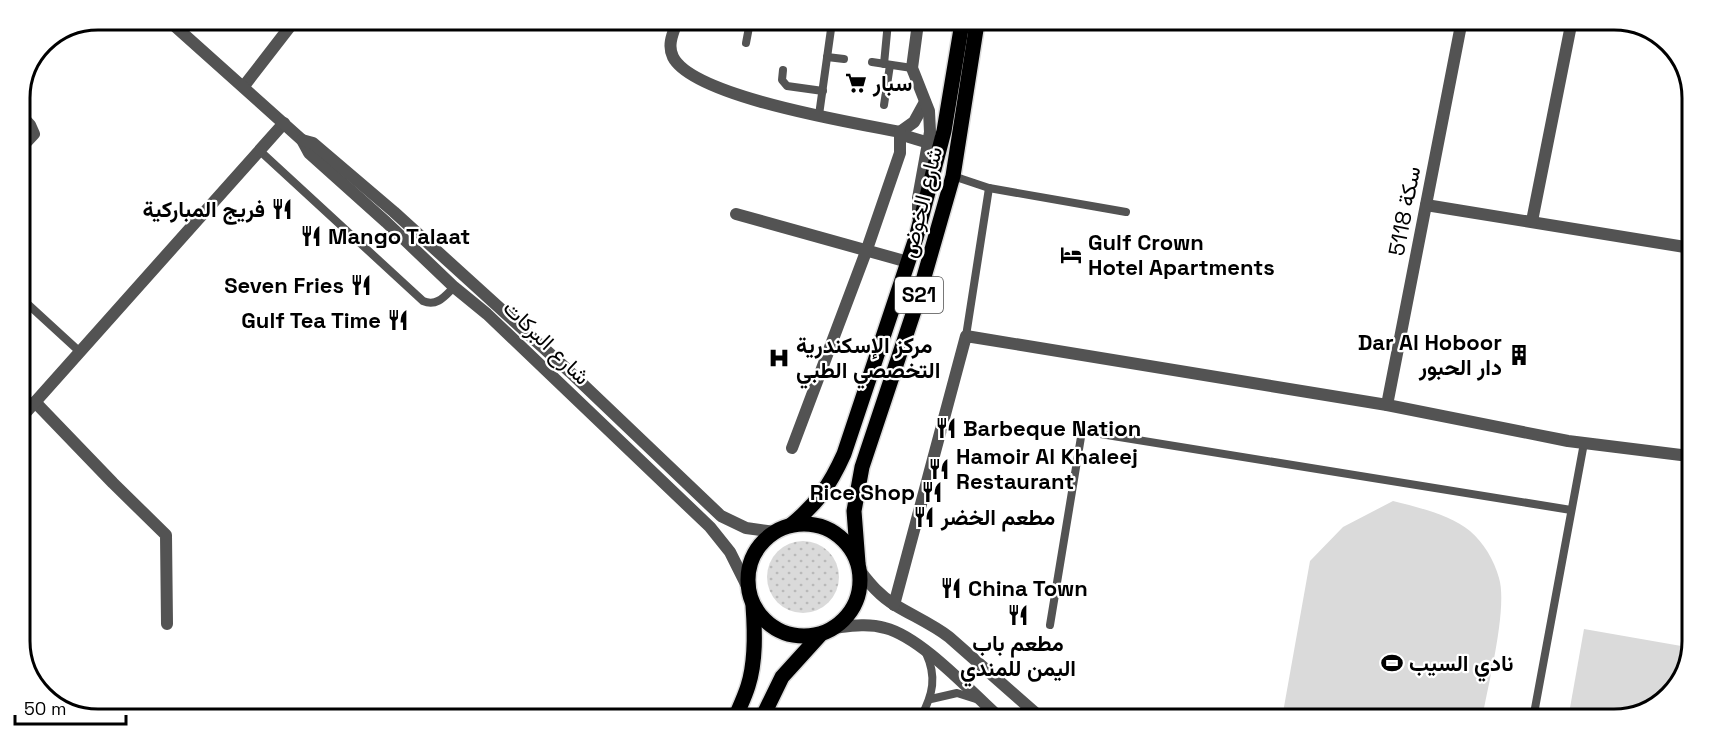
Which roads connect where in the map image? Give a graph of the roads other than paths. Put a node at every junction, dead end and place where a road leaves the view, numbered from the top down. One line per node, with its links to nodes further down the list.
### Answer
1 (180, 30): 19 (street, شارع البركات)
2 (287, 30): 19 (street)
3 (674, 30): 23 (street)
4 (748, 30): 12 (lane)
5 (831, 30): 13 (lane)
6 (888, 30): 16 (lane)
7 (917, 30): 17 (street)
8 (961, 30): 37 (main road, شارع الخوض / S21)
9 (976, 30): 31 (main road, شارع الخوض / S21)
10 (1460, 30): 33 (street, سكة 5118)
11 (1570, 30): 36 (street)
12 (746, 43)
13 (827, 57): 14 (lane); 20 (lane)
14 (844, 59)
15 (872, 63): 16 (lane)
16 (887, 64): 17 (lane); 22 (lane)
17 (912, 68): 21 (street)
18 (783, 70): 20 (lane)
19 (244, 86): 24 (street, شارع البركات)
20 (823, 91): 23 (lane)
21 (925, 102): 26 (street); 29 (street)
22 (884, 105)
23 (819, 115): 26 (street)
24 (284, 123): 28 (street, شارع البركات); 30 (street)
25 (30, 125): 27 (street)
26 (900, 132): 29 (street); 39 (street)
27 (30, 138)
28 (302, 140): 41 (street, شارع البركات); 45 (street, شارع البركات)
29 (929, 143): 37 (street)
30 (260, 151): 41 (lane); 44 (street)
31 (953, 176): 32 (lane); 55 (main road, شارع الخوض / S21)
32 (989, 188): 34 (lane); 43 (lane)
33 (1426, 205): 36 (street); 47 (street, سكة 5118)
34 (1126, 212)
35 (736, 214): 39 (street)
36 (1532, 221): 38 (street)
37 (919, 229): 40 (main road, شارع الخوض / S21)
38 (1682, 246)
39 (867, 249): 40 (street); 50 (street)
40 (908, 262): 53 (main road, شارع الخوض / S21)
41 (454, 287): 45 (street); 56 (street, شارع البركات)
42 (30, 306): 44 (lane)
43 (966, 336): 47 (street); 58 (street)
44 (80, 352): 46 (street)
45 (570, 372): 54 (street, شارع البركات)
46 (35, 402): 48 (street); 59 (street)
47 (1387, 405): 49 (street)
48 (30, 407)
49 (1584, 443): 51 (street); 52 (lane)
50 (792, 448)
51 (1682, 455)
52 (1571, 510): 60 (lane); 70 (lane)
53 (791, 525): 54 (main road, S21); 55 (main road, S21)
54 (775, 532): 56 (main road, S21)
55 (859, 567): 58 (street); 61 (main road, S21)
56 (748, 588): 57 (main road, S21)
57 (752, 603): 61 (main road, S21); 65 (main road, S21)
58 (894, 604): 69 (street)
59 (167, 624)
60 (1050, 625)
61 (827, 631): 62 (street); 66 (main road, S21)
62 (925, 650): 63 (lane); 64 (street)
63 (931, 699): 64 (lane); 67 (lane)
64 (981, 701): 68 (street)
65 (739, 709)
66 (766, 709)
67 (925, 709)
68 (990, 709)
69 (1031, 709)
70 (1535, 709)

